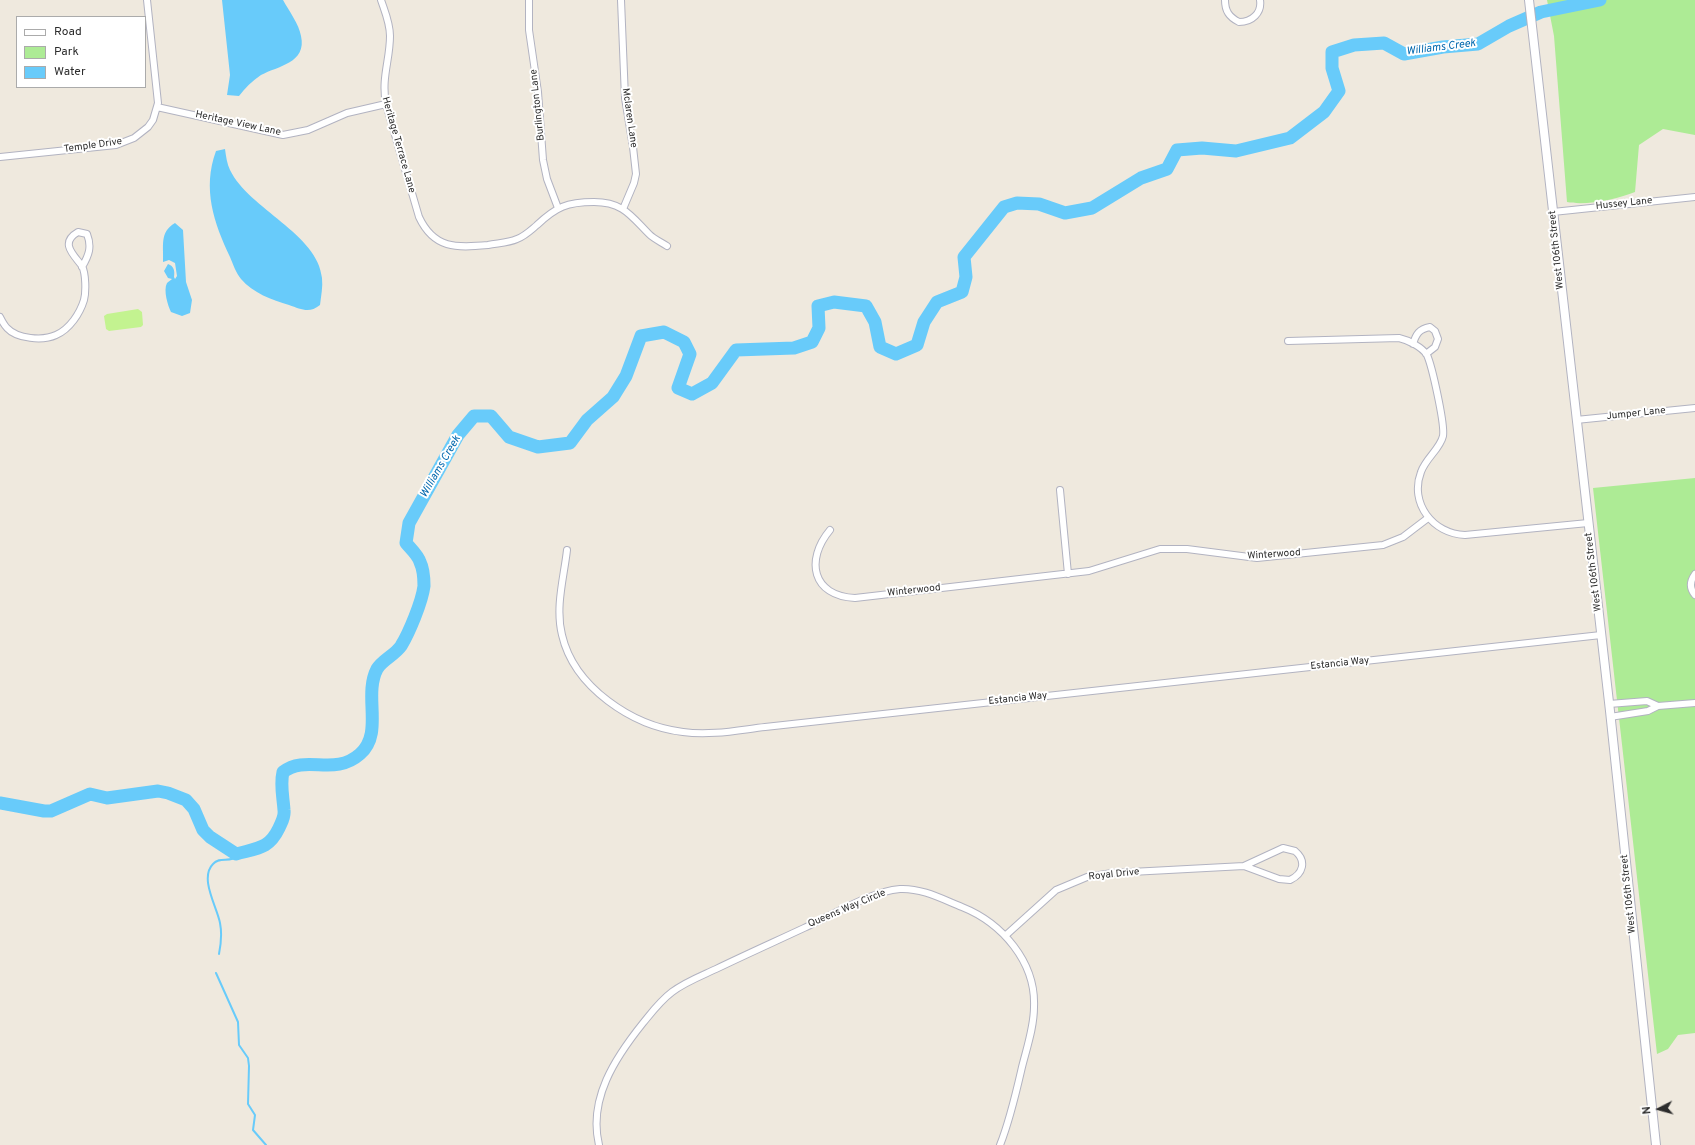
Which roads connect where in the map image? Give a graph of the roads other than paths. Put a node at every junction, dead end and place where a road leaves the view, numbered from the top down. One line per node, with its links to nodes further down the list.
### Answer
1 (147, 0): 9 (street, Temple Drive)
2 (381, 0): 8 (street, Heritage Terrace Lane)
3 (529, 0): 12 (street, Burlington Lane)
4 (621, 0): 13 (street, Mclaren Lane)
5 (1225, 0): 6 (street)
6 (1260, 0)
7 (1529, 0): 14 (street, West 106th Street)
8 (386, 104): 9 (street, Heritage View Lane); 12 (street, Heritage Terrace Lane)
9 (157, 107): 10 (street, Temple Drive)
10 (0, 157)
11 (1695, 197): 14 (street, Hussey Lane)
12 (558, 208): 13 (street)
13 (623, 209): 15 (street)
14 (1553, 212): 22 (street, West 106th Street)
15 (667, 246)
16 (82, 266): 16 (street); 17 (street)
17 (0, 317)
18 (1288, 341): 19 (street)
19 (1413, 344): 20 (street); 20 (street)
20 (1426, 354): 24 (street)
21 (1695, 408): 22 (street, Jumper Lane)
22 (1576, 420): 25 (street, West 106th Street)
23 (1060, 490): 28 (street)
24 (1428, 518): 25 (street); 28 (street, Winterwood)
25 (1588, 523): 31 (street, West 106th Street)
26 (830, 530): 28 (street, Winterwood)
27 (567, 550): 31 (street, Estancia Way)
28 (1068, 574)
29 (1695, 574): 30 (street)
30 (1695, 595)
31 (1601, 634): 33 (street, West 106th Street)
32 (1695, 703): 34 (street)
33 (1609, 704): 34 (street); 35 (street, West 106th Street)
34 (1658, 706): 35 (street)
35 (1610, 717): 40 (street, West 106th Street)
36 (1244, 866): 36 (street, Royal Drive); 37 (street, Royal Drive)
37 (1005, 936): 38 (street, Queens Way Circle); 39 (street, Queens Way Circle)
38 (599, 1145)
39 (1000, 1145)
40 (1656, 1145)

